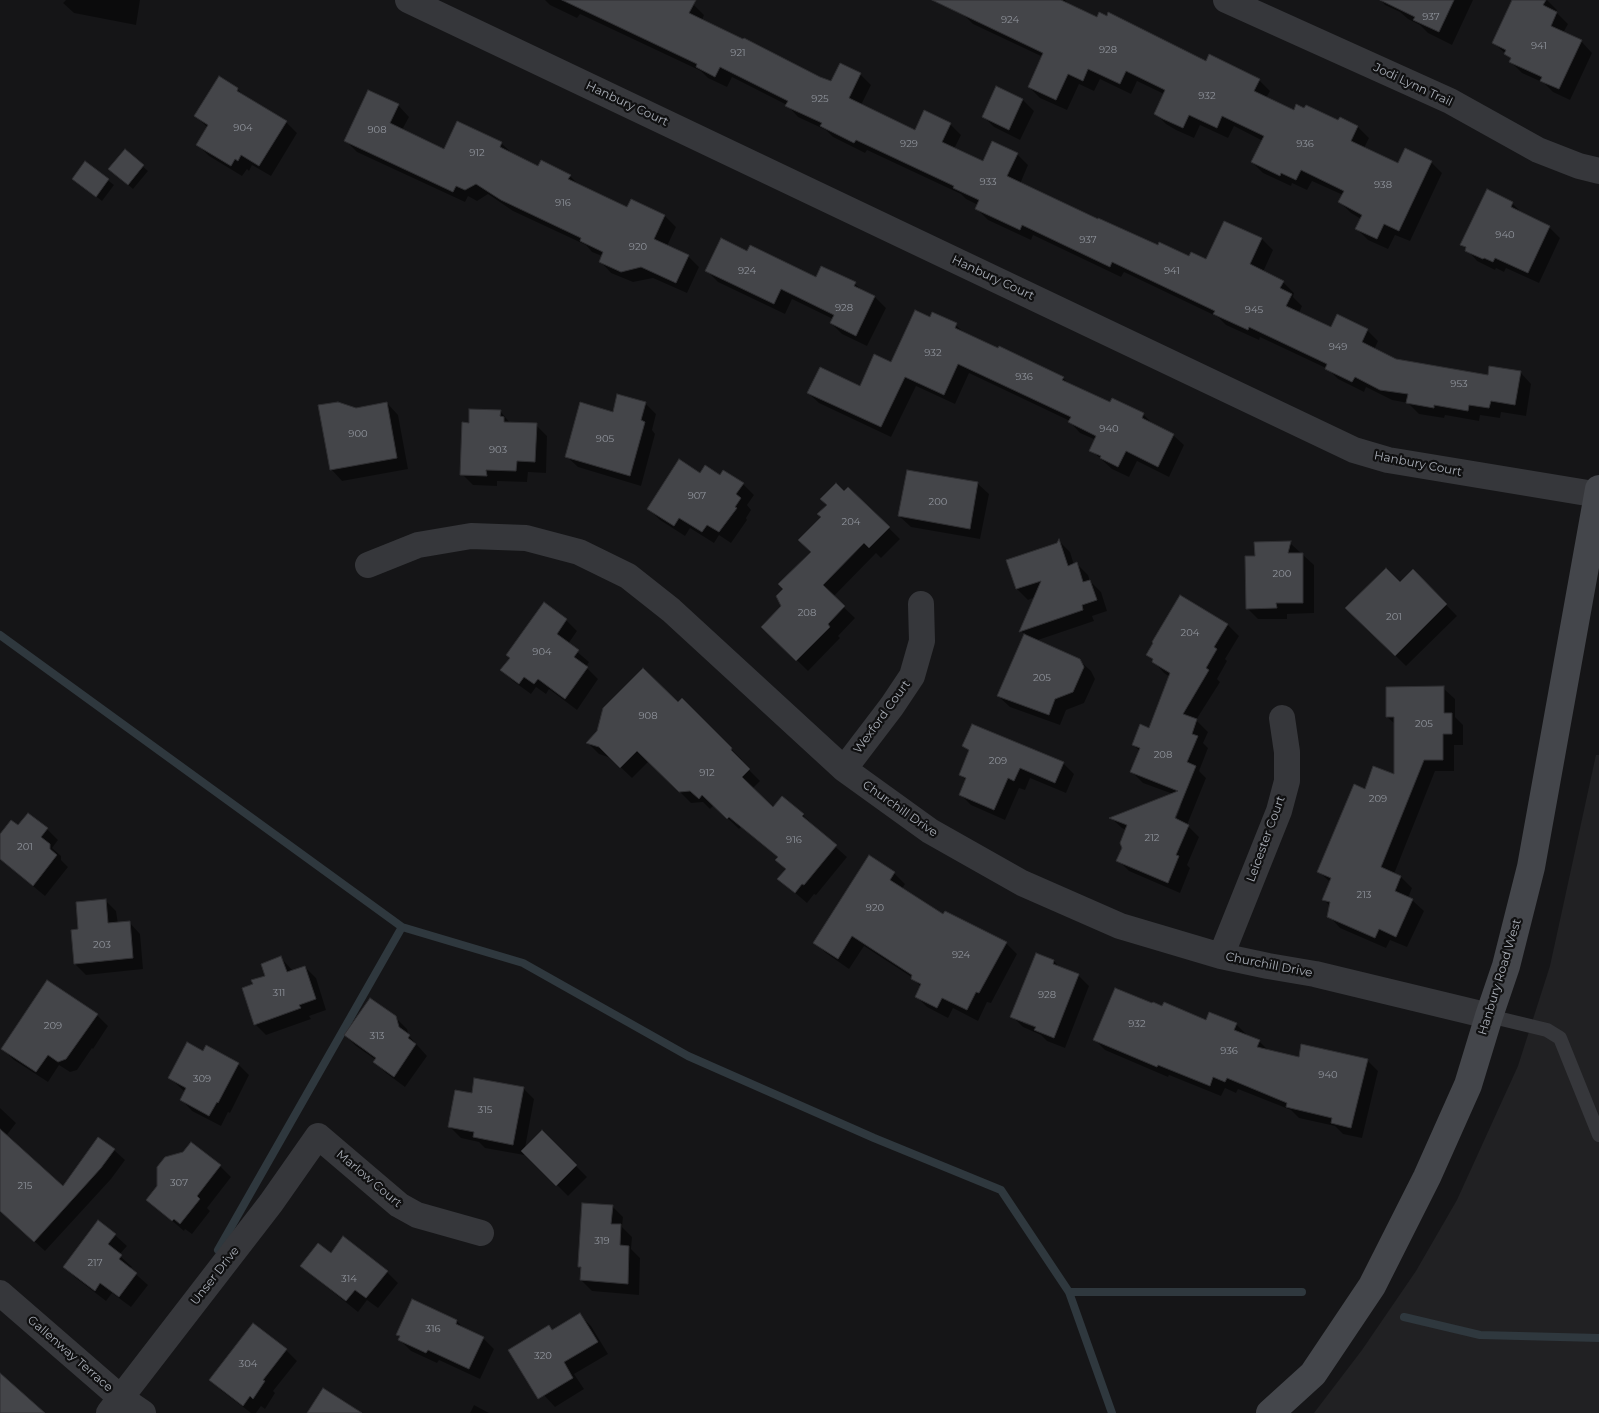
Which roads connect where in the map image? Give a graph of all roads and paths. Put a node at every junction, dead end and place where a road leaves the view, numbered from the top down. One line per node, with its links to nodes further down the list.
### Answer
1 (408, 0): 4 (street, Hanbury Court)
2 (1226, 0): 3 (street, Jodi Lynn Trail)
3 (1599, 171)
4 (1599, 493): 10 (main road, Hanbury Road West)
5 (368, 565): 8 (street, Churchill Drive)
6 (921, 604): 8 (street, Wexford Court)
7 (1282, 718): 9 (street, Leicester Court)
8 (844, 769): 9 (street, Churchill Drive)
9 (1221, 956): 10 (street, Churchill Drive)
10 (1489, 1016): 11 (lane); 16 (main road, Hanbury Road West)
11 (1599, 1135)
12 (318, 1136): 13 (street, Marlow Court); 15 (street, Unser Drive)
13 (481, 1233)
14 (0, 1293): 15 (street, Gallenway Terrace)
15 (115, 1406): 17 (street, Gallenway Terrace)
16 (1276, 1412)
17 (143, 1413)

